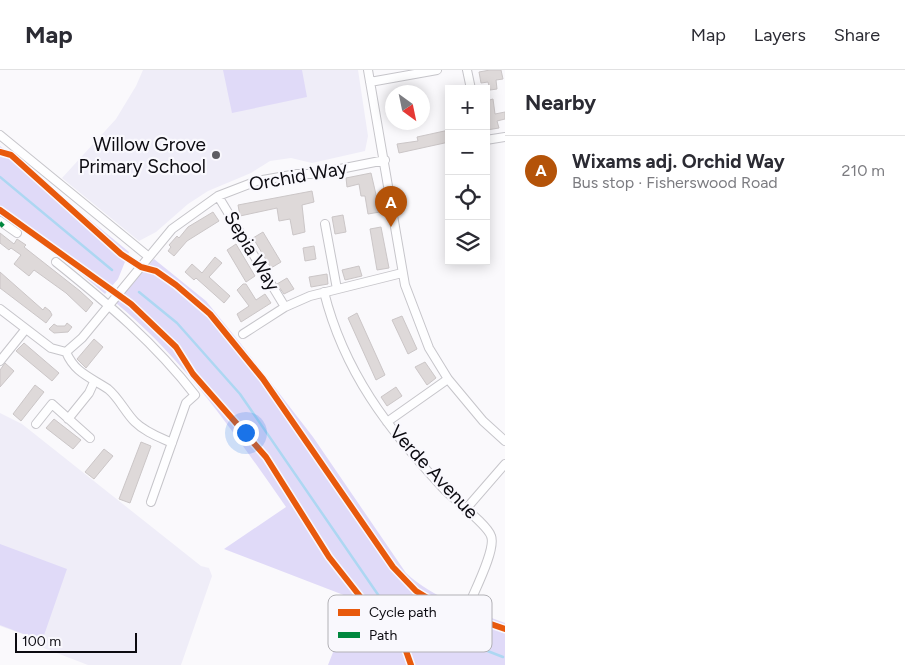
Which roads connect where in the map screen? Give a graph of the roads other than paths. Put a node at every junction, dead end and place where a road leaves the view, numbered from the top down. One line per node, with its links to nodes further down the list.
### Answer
1 (368, 70): 4 (street)
2 (437, 70): 4 (street)
3 (467, 70): 5 (street)
4 (370, 82): 9 (street)
5 (470, 85)
6 (0, 135): 14 (street)
7 (505, 137): 8 (street)
8 (490, 139)
9 (384, 160): 10 (street, Orchid Way); 16 (street)
10 (218, 196): 14 (street, Orchid Way); 20 (street, Sepia Way)
11 (1, 223): 13 (street)
12 (324, 224): 17 (street)
13 (17, 233)
14 (149, 256): 19 (street, Orchid Way)
15 (56, 262): 19 (street)
16 (402, 273): 17 (street); 26 (street)
17 (337, 289): 18 (street)
18 (324, 292): 20 (street); 29 (street, Verde Avenue)
19 (109, 304): 24 (street, Orchid Way); 33 (street)
20 (285, 307): 23 (street)
21 (0, 309): 22 (street)
22 (25, 330): 24 (street); 25 (street)
23 (243, 334)
24 (66, 352): 27 (street)
25 (0, 360)
26 (448, 380): 29 (street); 32 (street)
27 (94, 382): 28 (street); 33 (street)
28 (68, 419): 30 (street); 31 (street)
29 (387, 422): 36 (street, Verde Avenue)
30 (36, 424)
31 (90, 438)
32 (505, 442)
33 (172, 443): 35 (street)
34 (505, 464): 36 (street)
35 (151, 502)
36 (465, 510): 37 (street, Verde Avenue)
37 (473, 595)

